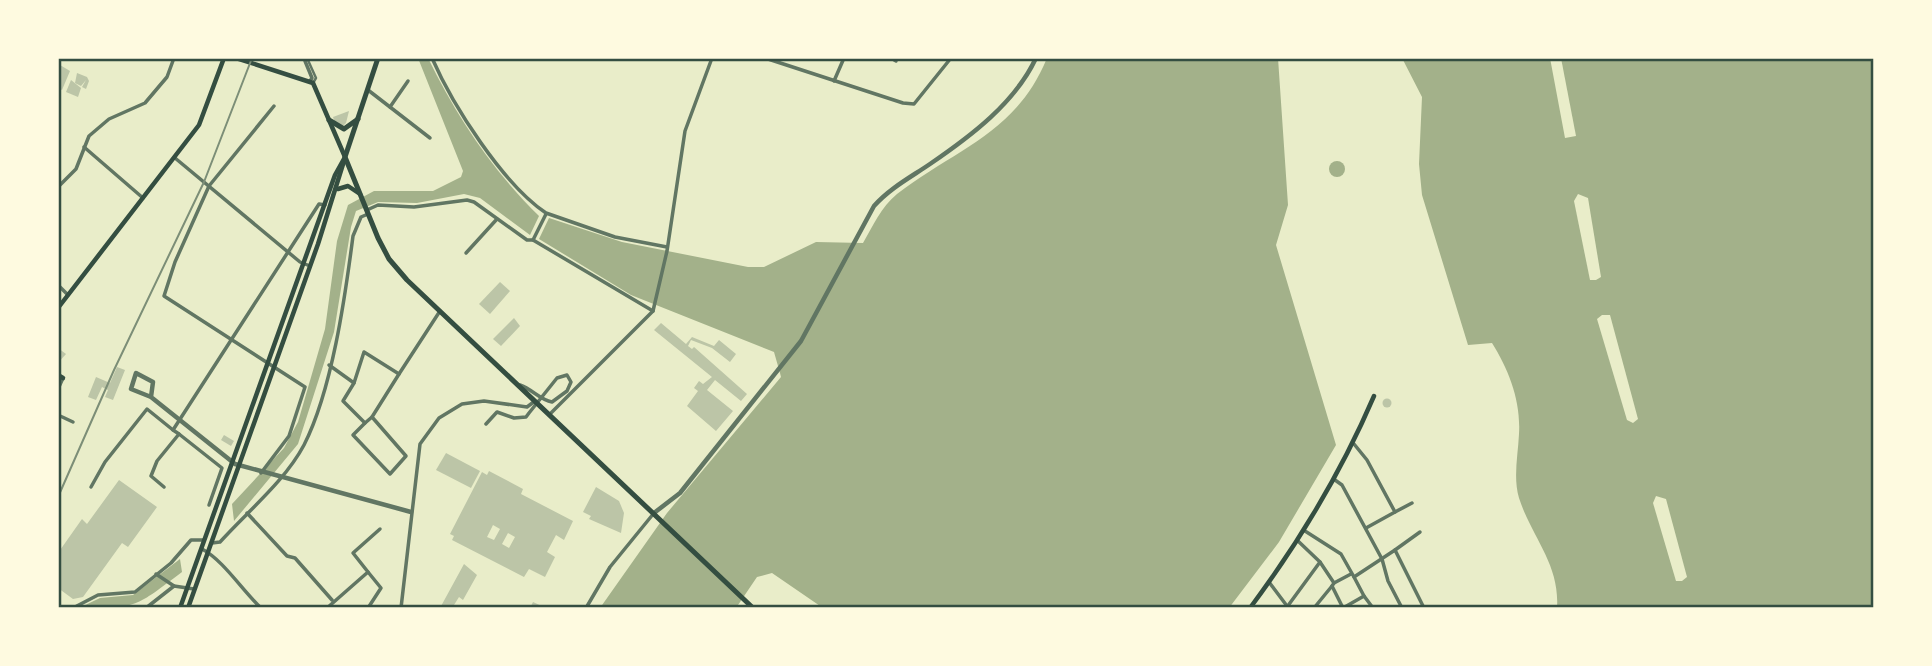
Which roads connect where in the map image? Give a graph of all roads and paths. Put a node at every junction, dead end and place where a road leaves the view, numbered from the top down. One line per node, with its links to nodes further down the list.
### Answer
1 (174, 58): 23 (street)
2 (224, 58): 25 (main road)
3 (236, 58): 16 (main road)
4 (308, 58): 16 (street)
5 (378, 58): 17 (highway)
6 (432, 58): 33 (street)
7 (712, 58): 36 (street)
8 (765, 58): 14 (street)
9 (844, 58): 14 (street)
10 (891, 58): 13 (street)
11 (951, 58): 14 (street)
12 (1036, 58): 78 (street)
13 (896, 61)
14 (834, 80)
15 (408, 81): 19 (street)
16 (312, 82): 21 (main road)
17 (368, 90): 19 (street); 20 (highway)
18 (274, 106): 26 (street)
19 (390, 107): 22 (street)
20 (359, 117): 21 (highway); 24 (highway)
21 (329, 120): 24 (main road)
22 (430, 138)
23 (83, 147): 27 (street); 30 (street)
24 (345, 157): 28 (highway); 29 (main road); 31 (main road)
25 (175, 158): 26 (street); 30 (main road)
26 (209, 186): 37 (street); 45 (street)
27 (58, 187)
28 (360, 194): 29 (main road); 32 (highway)
29 (335, 195): 39 (main road)
30 (143, 198): 41 (main road)
31 (325, 205): 37 (street); 39 (main road)
32 (367, 211): 34 (street); 44 (highway); 47 (street)
33 (545, 215): 35 (street); 36 (street)
34 (497, 219): 35 (street); 38 (street)
35 (534, 239): 43 (street)
36 (667, 249): 43 (street)
37 (288, 252): 39 (street); 45 (street)
38 (466, 253)
39 (307, 265): 46 (main road); 48 (main road)
40 (58, 285): 41 (street)
41 (68, 295): 42 (main road)
42 (58, 308)
43 (654, 309): 57 (street)
44 (440, 311): 49 (street); 52 (highway)
45 (232, 339): 46 (street); 60 (street)
46 (268, 363): 48 (street); 67 (main road)
47 (329, 365): 51 (street); 69 (street)
48 (274, 367): 67 (main road); 68 (street)
49 (399, 374): 51 (street); 59 (street)
50 (60, 376): 53 (street)
51 (354, 383): 62 (street)
52 (518, 385): 56 (highway); 63 (street)
53 (58, 389)
54 (1374, 396): 66 (main road)
55 (151, 397): 55 (street); 60 (street)
56 (535, 401): 57 (highway); 75 (street)
57 (550, 414): 78 (highway)
58 (58, 415): 61 (street)
59 (372, 417): 62 (street); 62 (street)
60 (180, 421): 64 (street); 67 (street)
61 (73, 422)
62 (365, 423)
63 (486, 424)
64 (173, 429): 65 (street); 71 (street)
65 (179, 434): 72 (street); 74 (street)
66 (1354, 444): 70 (main road); 76 (street)
67 (235, 464): 68 (street); 83 (main road)
68 (259, 472): 69 (street)
69 (277, 477): 75 (street); 77 (street)
70 (1335, 480): 79 (street); 81 (main road)
71 (91, 487)
72 (164, 487)
73 (1412, 503): 76 (street)
74 (209, 505)
75 (411, 512): 106 (street)
76 (1395, 512): 79 (street)
77 (247, 513): 83 (street); 98 (street)
78 (654, 513): 107 (street); 108 (highway)
79 (1366, 528): 87 (street)
80 (380, 529): 89 (street)
81 (1305, 531): 84 (main road); 91 (street)
82 (1420, 532): 86 (street)
83 (208, 541): 85 (main road); 90 (street)
84 (1298, 541): 88 (street); 92 (main road)
85 (205, 550): 95 (main road); 96 (main road); 103 (street)
86 (1395, 550): 87 (street); 115 (street)
87 (1382, 559): 91 (street); 114 (street)
88 (1320, 562): 93 (street); 110 (street)
89 (368, 572): 98 (street); 105 (street)
90 (157, 575): 94 (street); 99 (street)
91 (1353, 575): 93 (street); 97 (street)
92 (1269, 582): 109 (main road); 110 (street)
93 (1333, 584): 111 (street); 112 (street)
94 (172, 585): 95 (street); 100 (street)
95 (188, 588): 96 (street); 101 (main road)
96 (194, 589): 102 (main road)
97 (1364, 596): 112 (street); 113 (street)
98 (332, 600): 104 (street)
99 (73, 608)
100 (146, 608)
101 (180, 608)
102 (188, 608)
103 (261, 608)
104 (327, 608)
105 (368, 608)
106 (401, 608)
107 (586, 608)
108 (753, 608)
109 (1250, 608)
110 (1288, 608)
111 (1314, 608)
112 (1343, 608)
113 (1373, 608)
114 (1402, 608)
115 (1424, 608)

